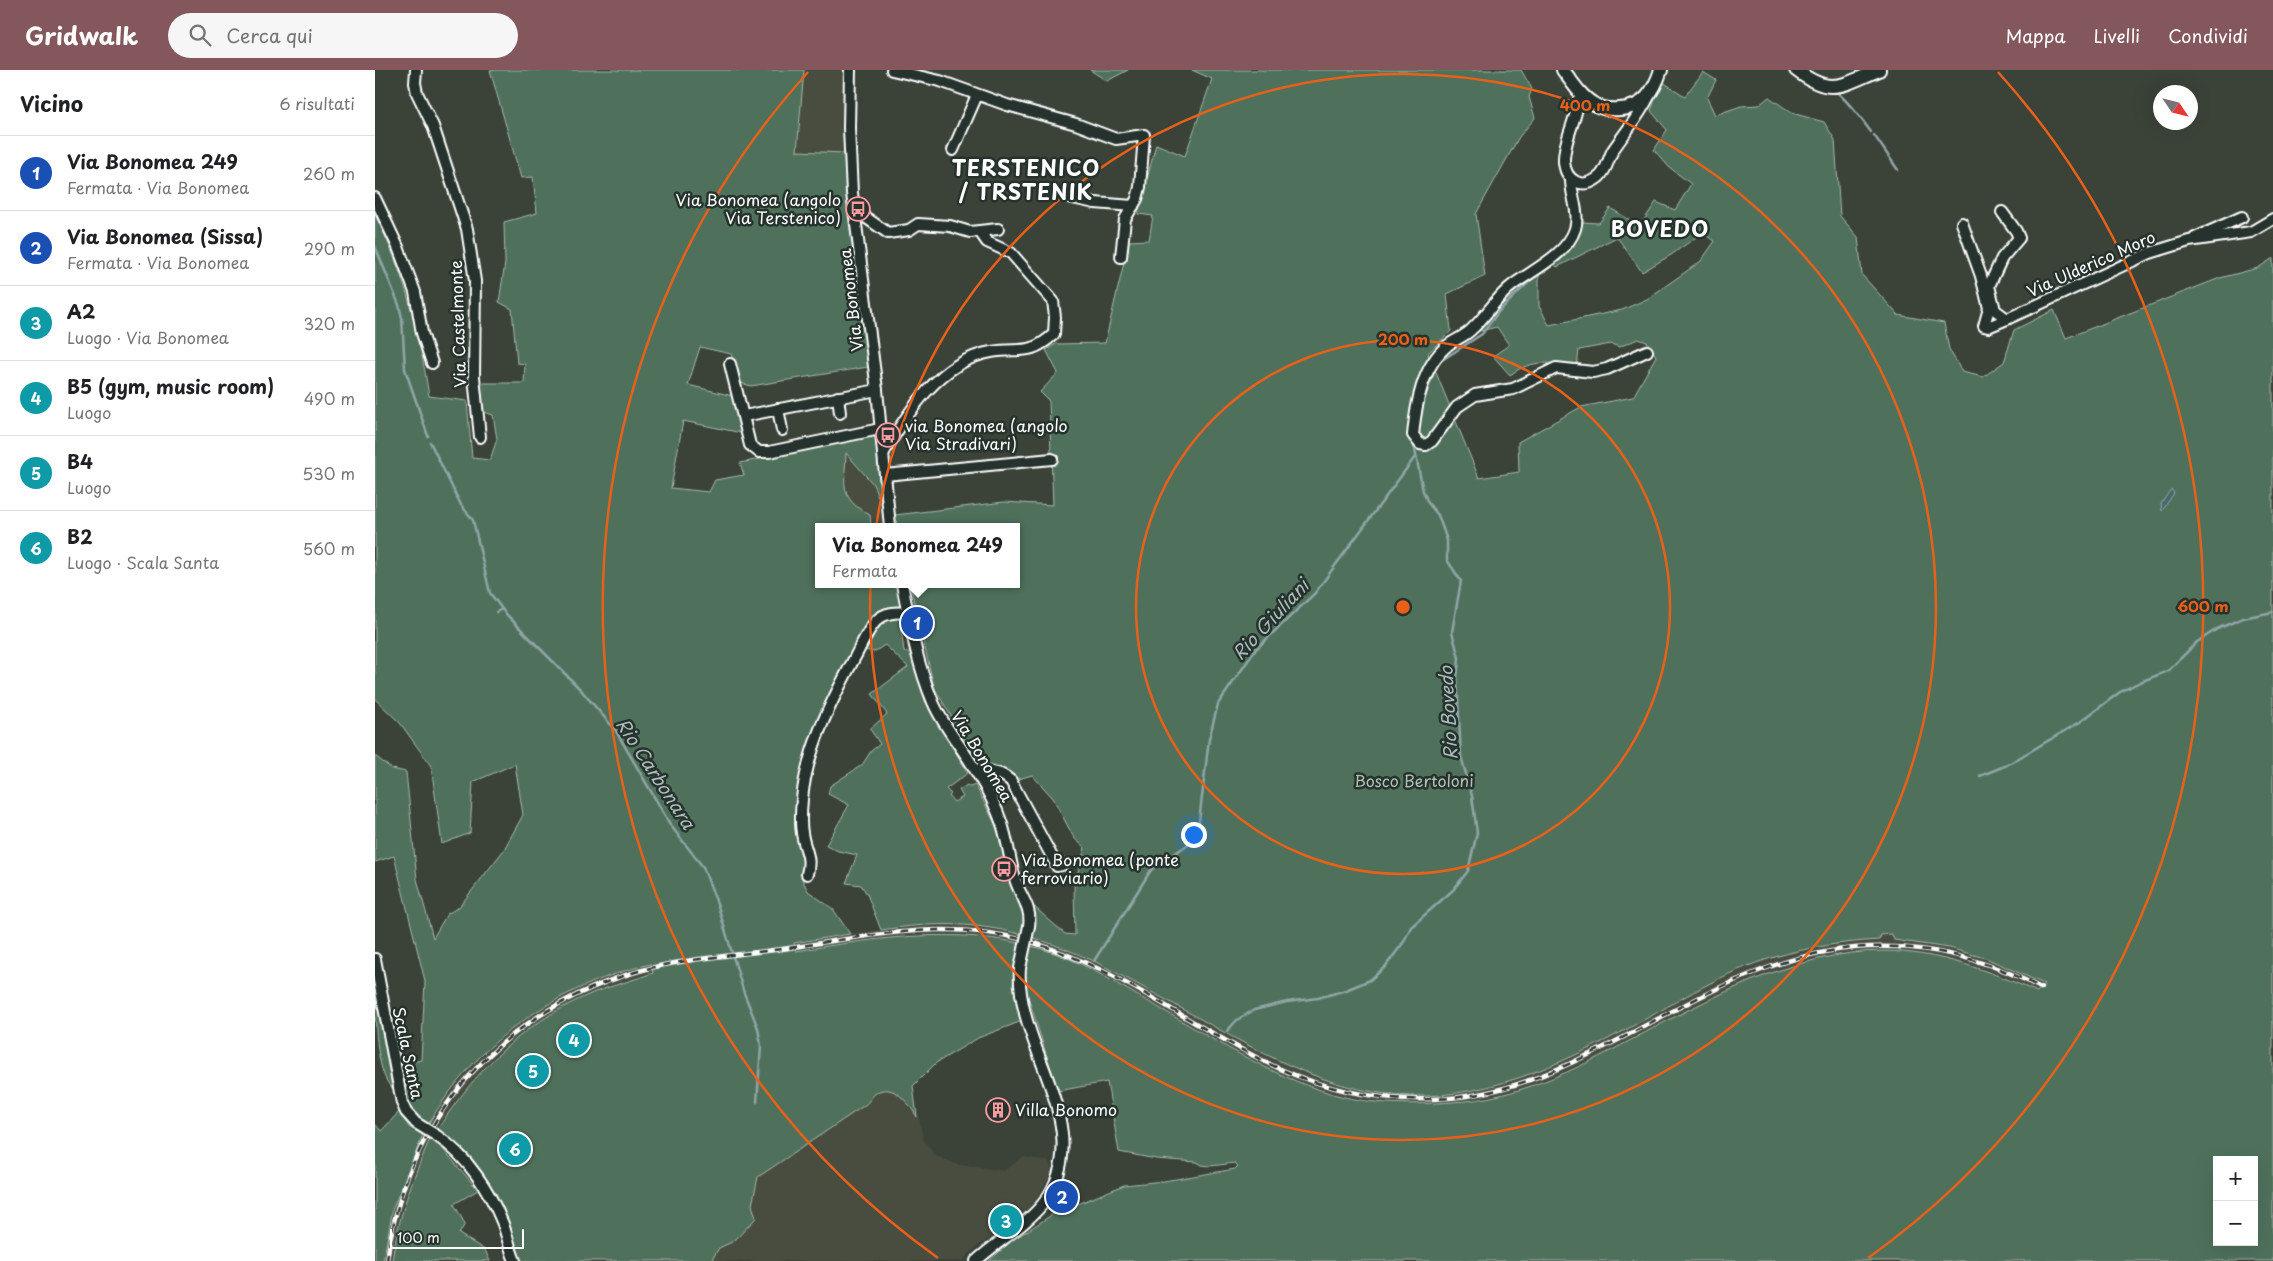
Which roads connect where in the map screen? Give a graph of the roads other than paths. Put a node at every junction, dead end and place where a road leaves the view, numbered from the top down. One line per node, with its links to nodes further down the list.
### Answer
1 (416, 70): 36 (street, Via Castelmonte)
2 (850, 70): 17 (street, Via Bonomea)
3 (893, 70): 9 (street)
4 (1563, 70): 8 (main road)
5 (1661, 70): 10 (main road)
6 (1796, 70): 7 (main road)
7 (1879, 70)
8 (1580, 92): 10 (main road); 12 (street)
9 (977, 95): 11 (street); 15 (street)
10 (1649, 96): 12 (street)
11 (953, 150)
12 (1571, 180): 26 (street)
13 (1068, 197): 15 (street)
14 (375, 198): 27 (street)
15 (1133, 206): 24 (street)
16 (2002, 212): 25 (street)
17 (855, 215): 22 (street); 29 (street, Via Bonomea)
18 (2242, 217): 23 (street, Via Ulderico Moro)
19 (2273, 219): 23 (street, Via Ulderico Moro)
20 (1962, 223): 25 (street, Via Ulderico Moro)
21 (998, 229): 22 (street)
22 (980, 232): 37 (street)
23 (2189, 240): 25 (street, Via Ulderico Moro)
24 (1121, 257)
25 (2007, 319)
26 (1647, 351)
27 (432, 363)
28 (730, 364): 33 (street)
29 (877, 390): 30 (street); 34 (street, Via Bonomea)
30 (838, 397): 31 (street); 32 (street)
31 (778, 408): 33 (street); 35 (street)
32 (840, 414)
33 (744, 416): 34 (street)
34 (880, 429): 37 (street, Via Bonomea)
35 (782, 430)
36 (480, 437)
37 (883, 454): 39 (street, Via Bonomea)
38 (1051, 459): 39 (street)
39 (885, 475): 40 (street, Via Bonomea)
40 (890, 523)
41 (902, 588): 42 (street, Via Bonomea)
42 (908, 613): 43 (street, Via Bonomea); 45 (street)
43 (977, 771): 44 (street); 48 (street, Via Bonomea, bridge)
44 (1062, 865)
45 (807, 874)
46 (375, 960): 47 (street, Scala Santa, bridge)
47 (515, 1261)
48 (976, 1261)

